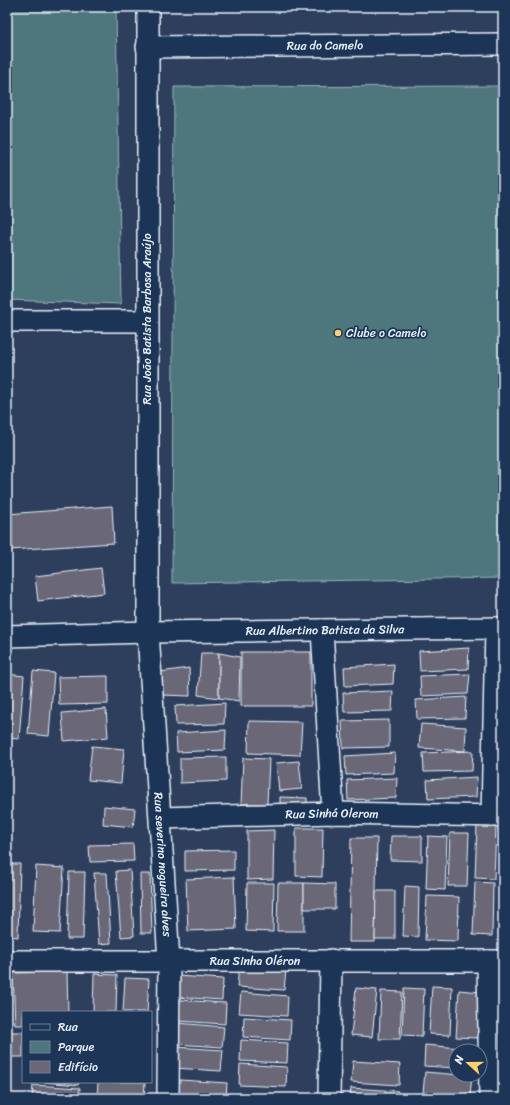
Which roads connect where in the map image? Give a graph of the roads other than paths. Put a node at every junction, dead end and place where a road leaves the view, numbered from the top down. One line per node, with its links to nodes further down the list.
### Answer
1 (148, 7): 3 (street, Rua João Batista Barbosa Araújo)
2 (503, 44): 3 (street, Rua do Camelo)
3 (147, 47): 5 (street, Rua João Batista Barbosa Araújo)
4 (7, 321): 5 (street)
5 (147, 321): 8 (street, Rua João Batista Barbosa Araújo)
6 (500, 628): 7 (street, Rua Albertino Batista da Silva); 11 (street)
7 (322, 630): 8 (street, Rua Albertino Batista da Silva); 10 (street)
8 (148, 632): 9 (street, Rua Albertino Batista da Silva); 12 (street, Rua severino nogueira alves)
9 (7, 636)
10 (333, 813): 11 (street, Rua Sinhá Olerom); 12 (street, Rua Sinhá Olerom)
11 (498, 816)
12 (161, 818): 14 (street, Rua severino nogueira alves)
13 (331, 960): 14 (street, Rua Sinha Oléron); 15 (street, Rua Sinha Oléron); 18 (street)
14 (169, 961): 16 (street, Rua Sinha Oléron); 17 (street, Rua severino nogueira alves)
15 (495, 961): 19 (street)
16 (7, 962)
17 (168, 1098)
18 (329, 1098)
19 (490, 1098)

